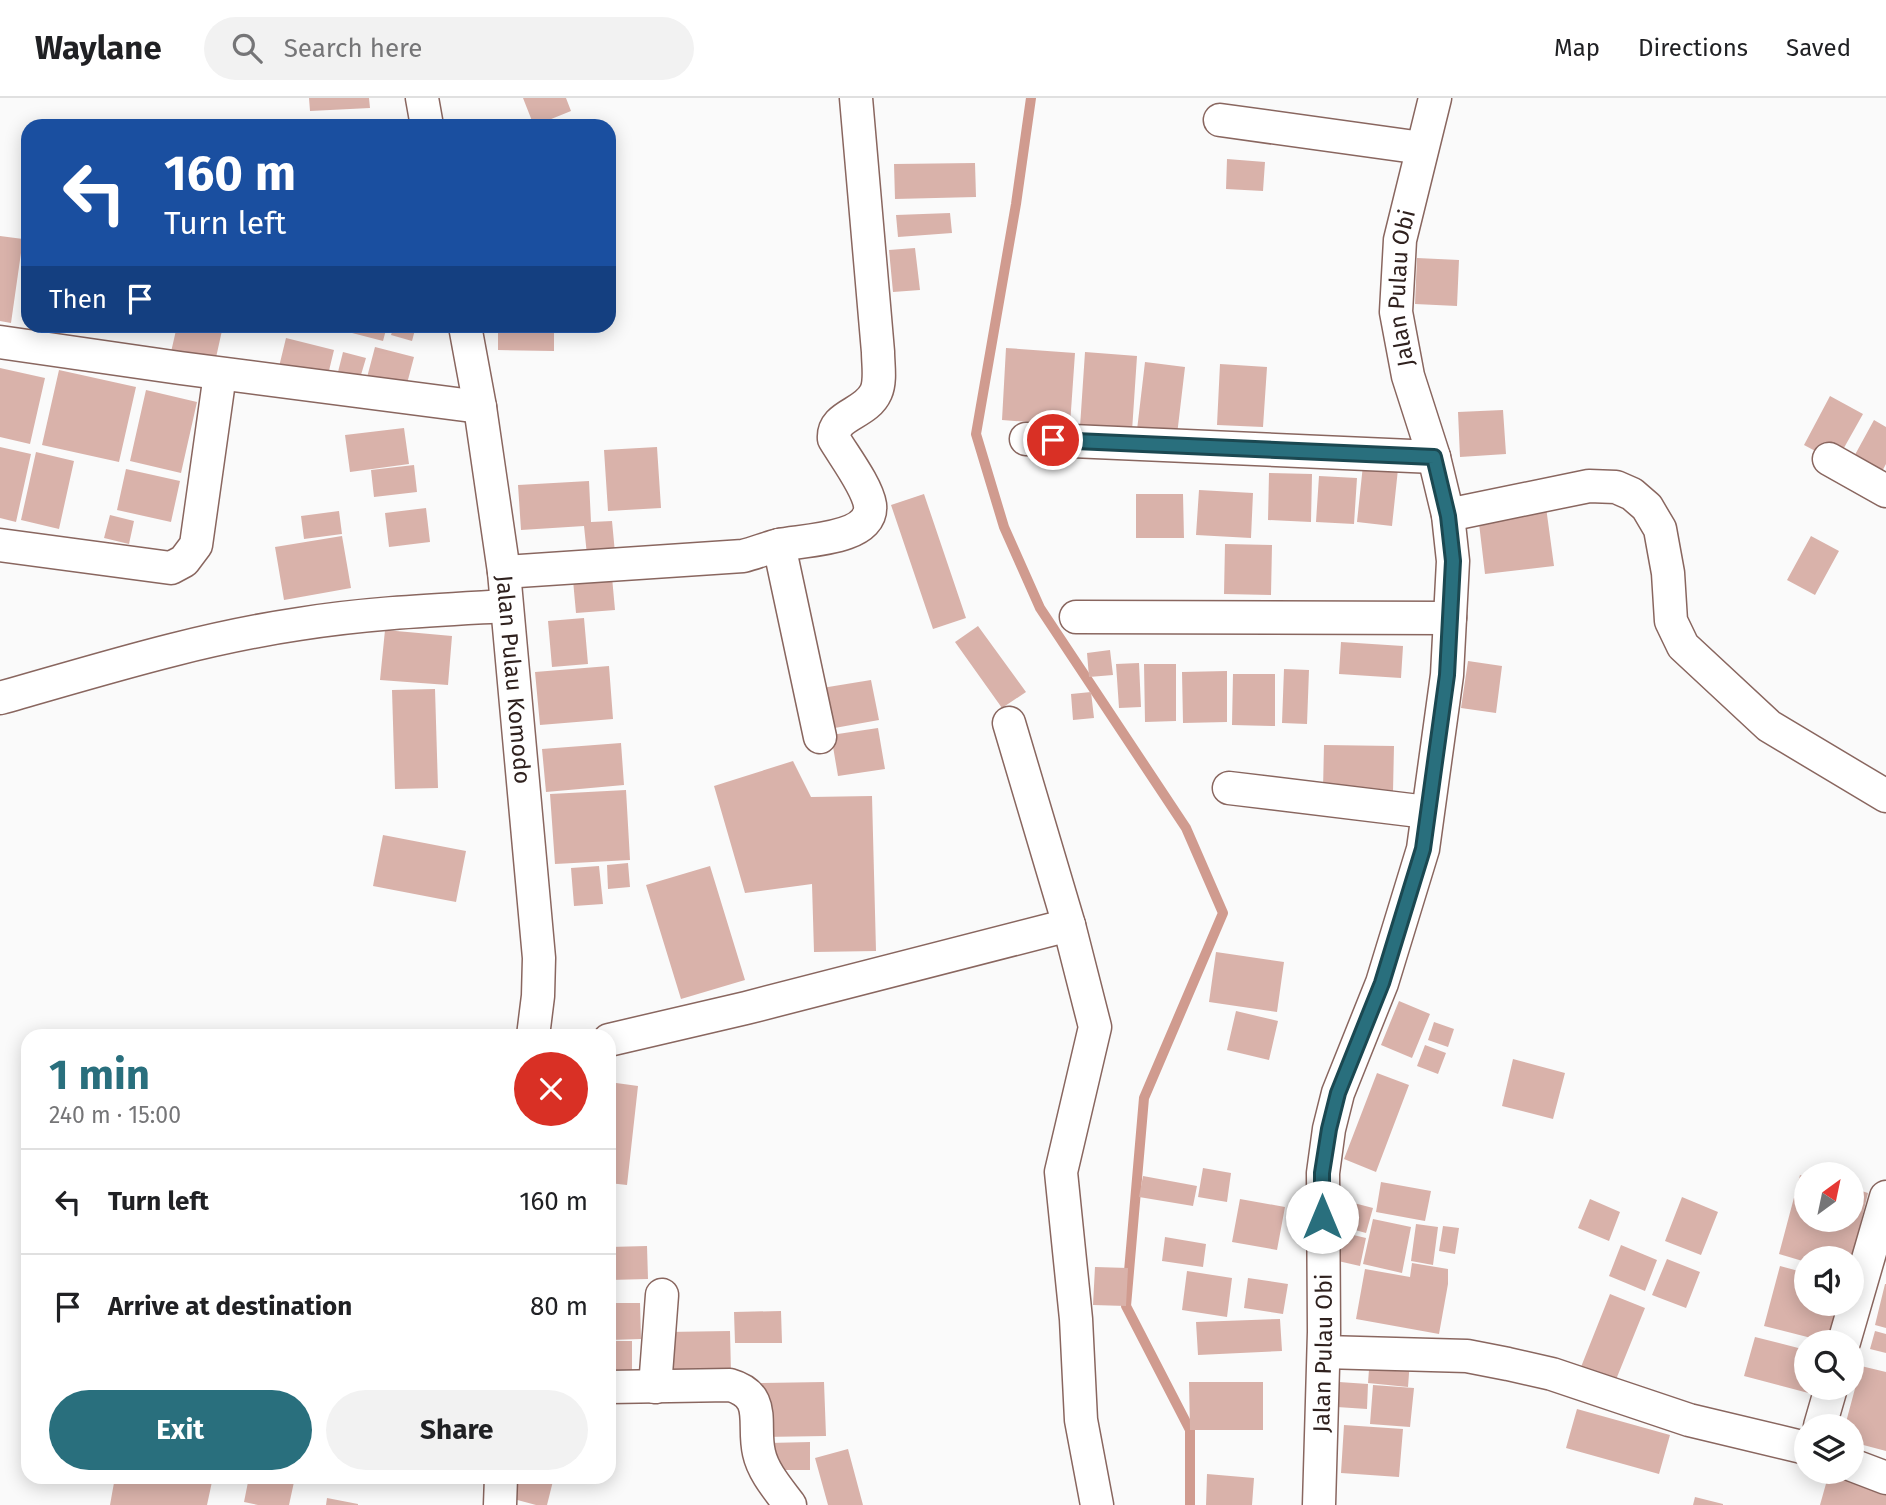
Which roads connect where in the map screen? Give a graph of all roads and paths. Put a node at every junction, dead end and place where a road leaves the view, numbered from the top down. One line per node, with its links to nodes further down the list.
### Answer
1 (422, 98): 4 (street)
2 (856, 98): 17 (street)
3 (1435, 98): 6 (street, Jalan Pulau Obi)
4 (426, 119)
5 (1220, 120): 6 (street)
6 (1422, 148): 12 (street, Jalan Pulau Obi)
7 (466, 333): 10 (street, Jalan Pulau Komodo)
8 (0, 342): 9 (street)
9 (220, 374): 10 (street); 16 (street)
10 (480, 407): 18 (street, Jalan Pulau Komodo)
11 (1026, 439): 12 (street)
12 (1434, 457): 15 (street, Jalan Pulau Obi)
13 (1829, 459): 14 (street)
14 (1886, 491)
15 (1448, 516): 21 (street, Jalan Pulau Obi); 26 (street)
16 (0, 545)
17 (779, 545): 18 (street); 24 (street)
18 (504, 572): 19 (street, Jalan Pulau Komodo)
19 (506, 606): 22 (street); 29 (street, Jalan Pulau Komodo)
20 (1076, 617): 21 (street)
21 (1450, 618): 27 (street, Jalan Pulau Obi)
22 (0, 698)
23 (1009, 723): 28 (street)
24 (820, 737)
25 (1230, 788): 27 (street)
26 (1886, 796)
27 (1427, 812): 34 (street, Jalan Pulau Obi)
28 (1069, 925): 30 (street); 43 (street)
29 (534, 1029)
30 (616, 1038)
31 (1886, 1197): 33 (street)
32 (663, 1295): 36 (street)
33 (1847, 1330)
34 (1324, 1352): 37 (street); 44 (street, Jalan Pulau Obi)
35 (616, 1387): 36 (street)
36 (655, 1387): 42 (street)
37 (1794, 1445)
38 (1864, 1470): 39 (street)
39 (1886, 1478)
40 (501, 1484): 41 (street)
41 (500, 1505)
42 (790, 1505)
43 (1097, 1505)
44 (1319, 1505)

